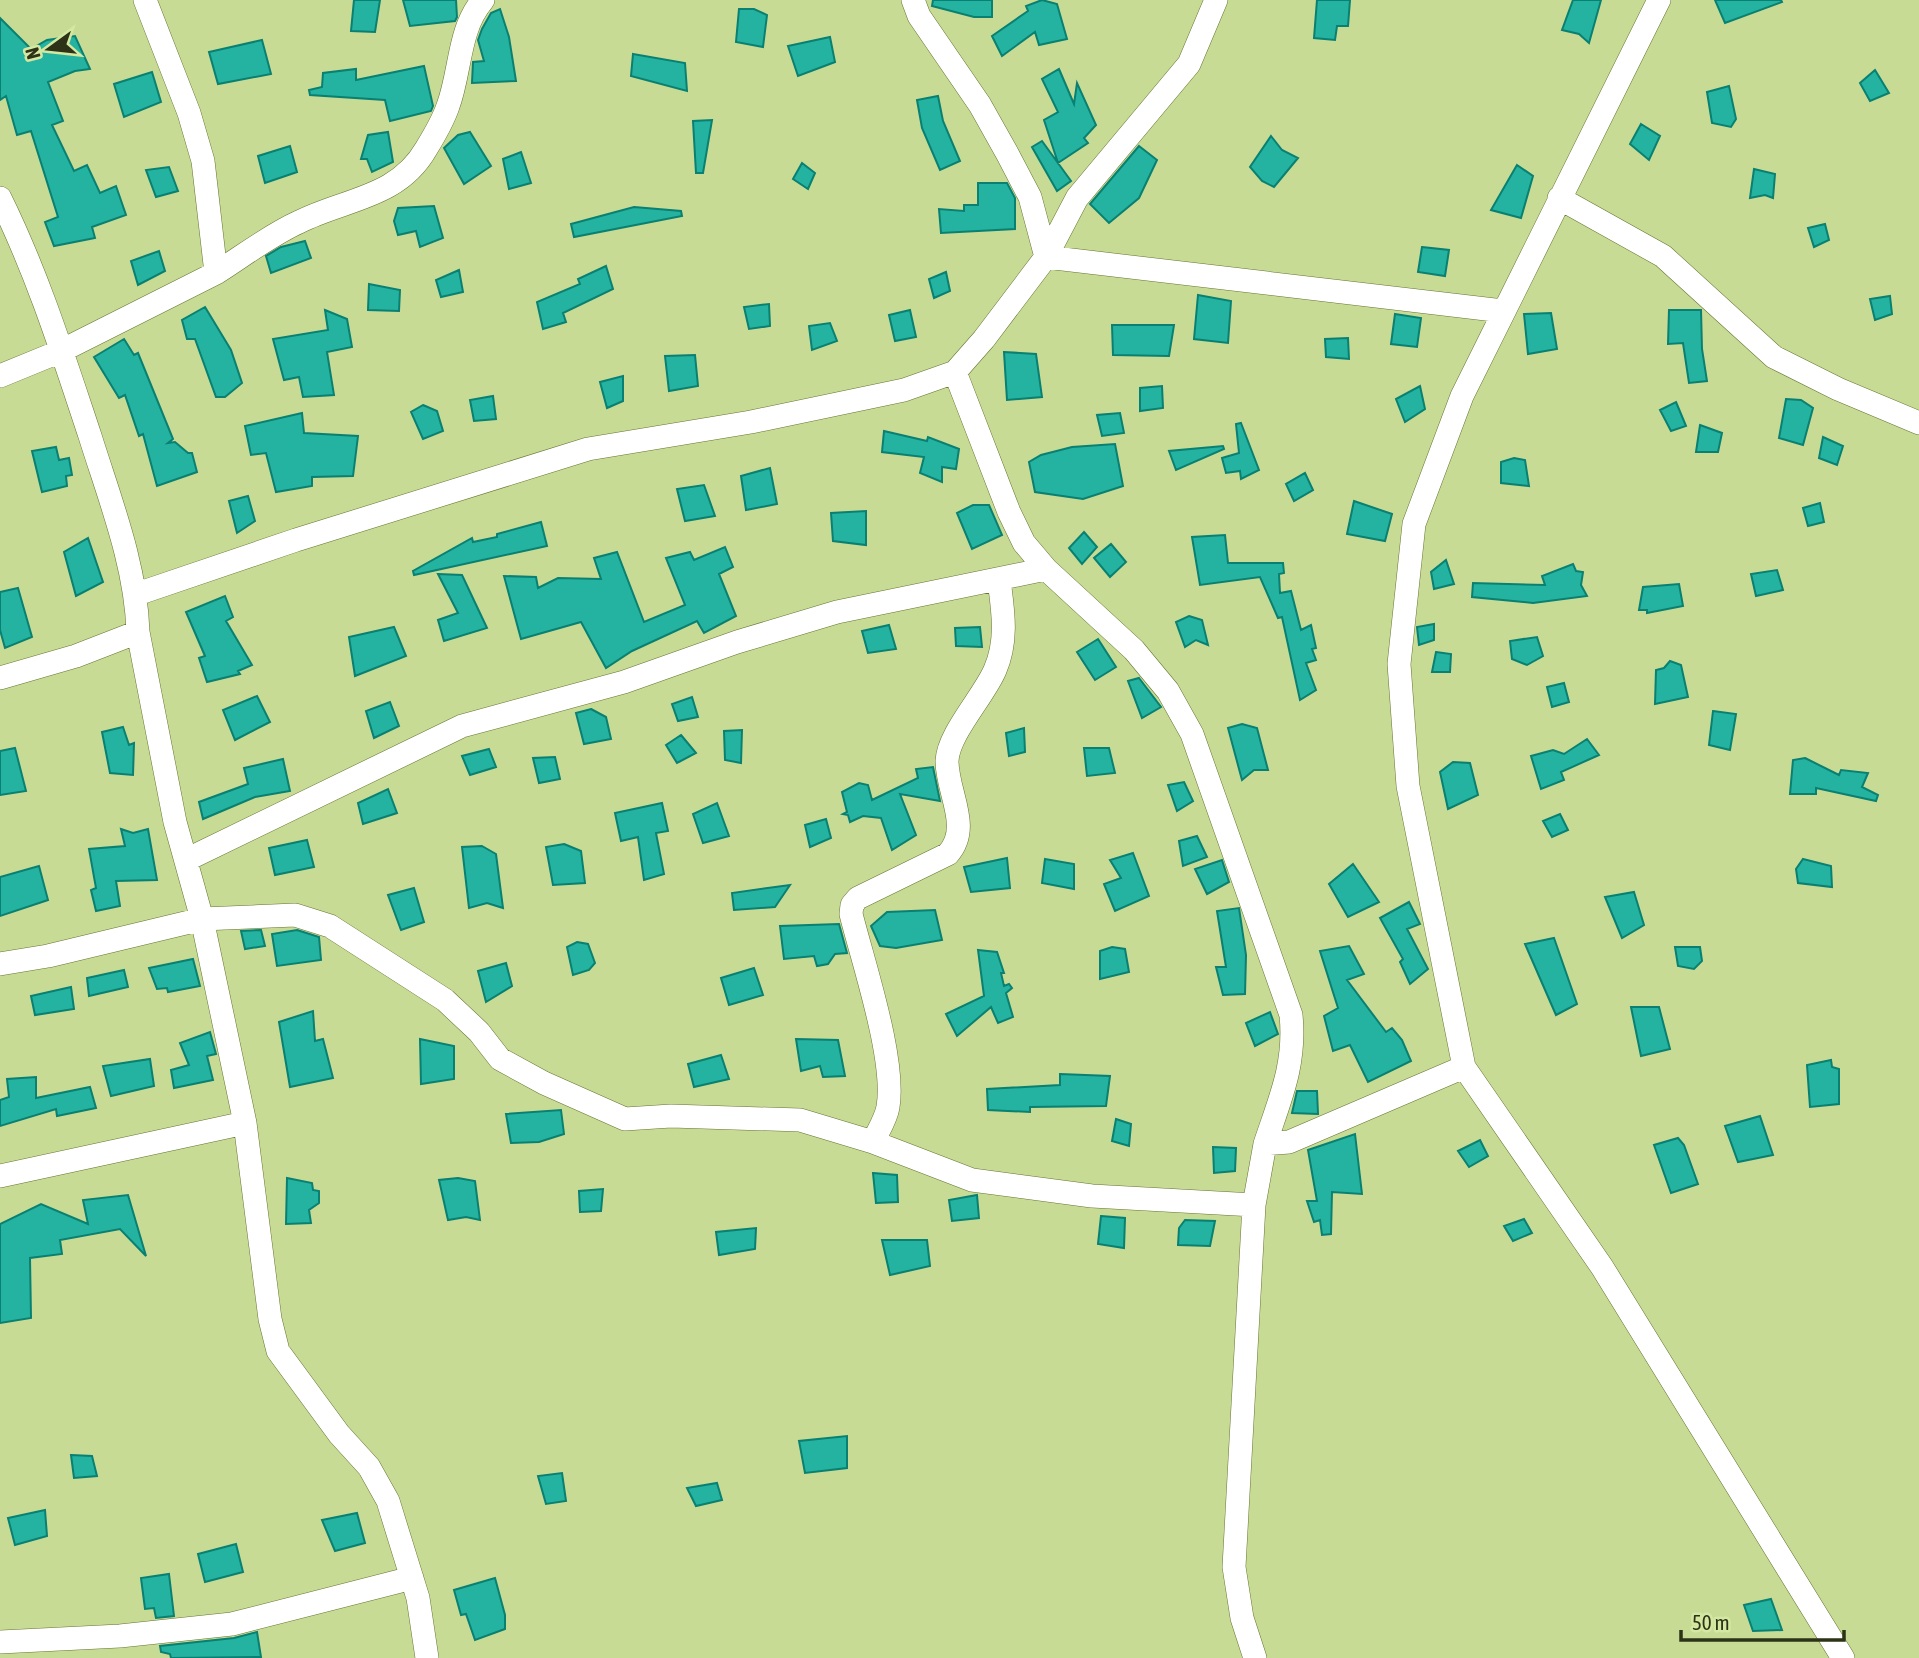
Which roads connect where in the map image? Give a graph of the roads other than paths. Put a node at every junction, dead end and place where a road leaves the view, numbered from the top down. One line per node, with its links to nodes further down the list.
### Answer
1 (145, 0): 9 (street)
2 (483, 0): 9 (street)
3 (913, 0): 8 (street)
4 (1216, 0): 8 (street)
5 (1659, 0): 7 (street)
6 (0, 198): 11 (street)
7 (1559, 198): 10 (street); 14 (street)
8 (1046, 257): 10 (street); 12 (street)
9 (216, 272): 11 (street)
10 (1503, 311): 23 (street)
11 (61, 351): 13 (street); 17 (street)
12 (955, 372): 15 (street); 17 (street)
13 (0, 376)
14 (1919, 423)
15 (1046, 569): 16 (street); 26 (street)
16 (999, 580): 20 (street); 25 (street)
17 (137, 594): 18 (street)
18 (138, 632): 19 (street); 20 (street)
19 (0, 678)
20 (186, 860): 21 (street)
21 (202, 919): 22 (street); 24 (street); 25 (street)
22 (0, 964)
23 (1464, 1067): 26 (street); 34 (street)
24 (245, 1122): 27 (street); 29 (street)
25 (873, 1142): 28 (street)
26 (1265, 1144): 28 (street)
27 (0, 1177)
28 (1254, 1205): 33 (street)
29 (412, 1578): 31 (street); 32 (street)
30 (0, 1642): 31 (street)
31 (53, 1648)
32 (427, 1658)
33 (1255, 1658)
34 (1843, 1658)

